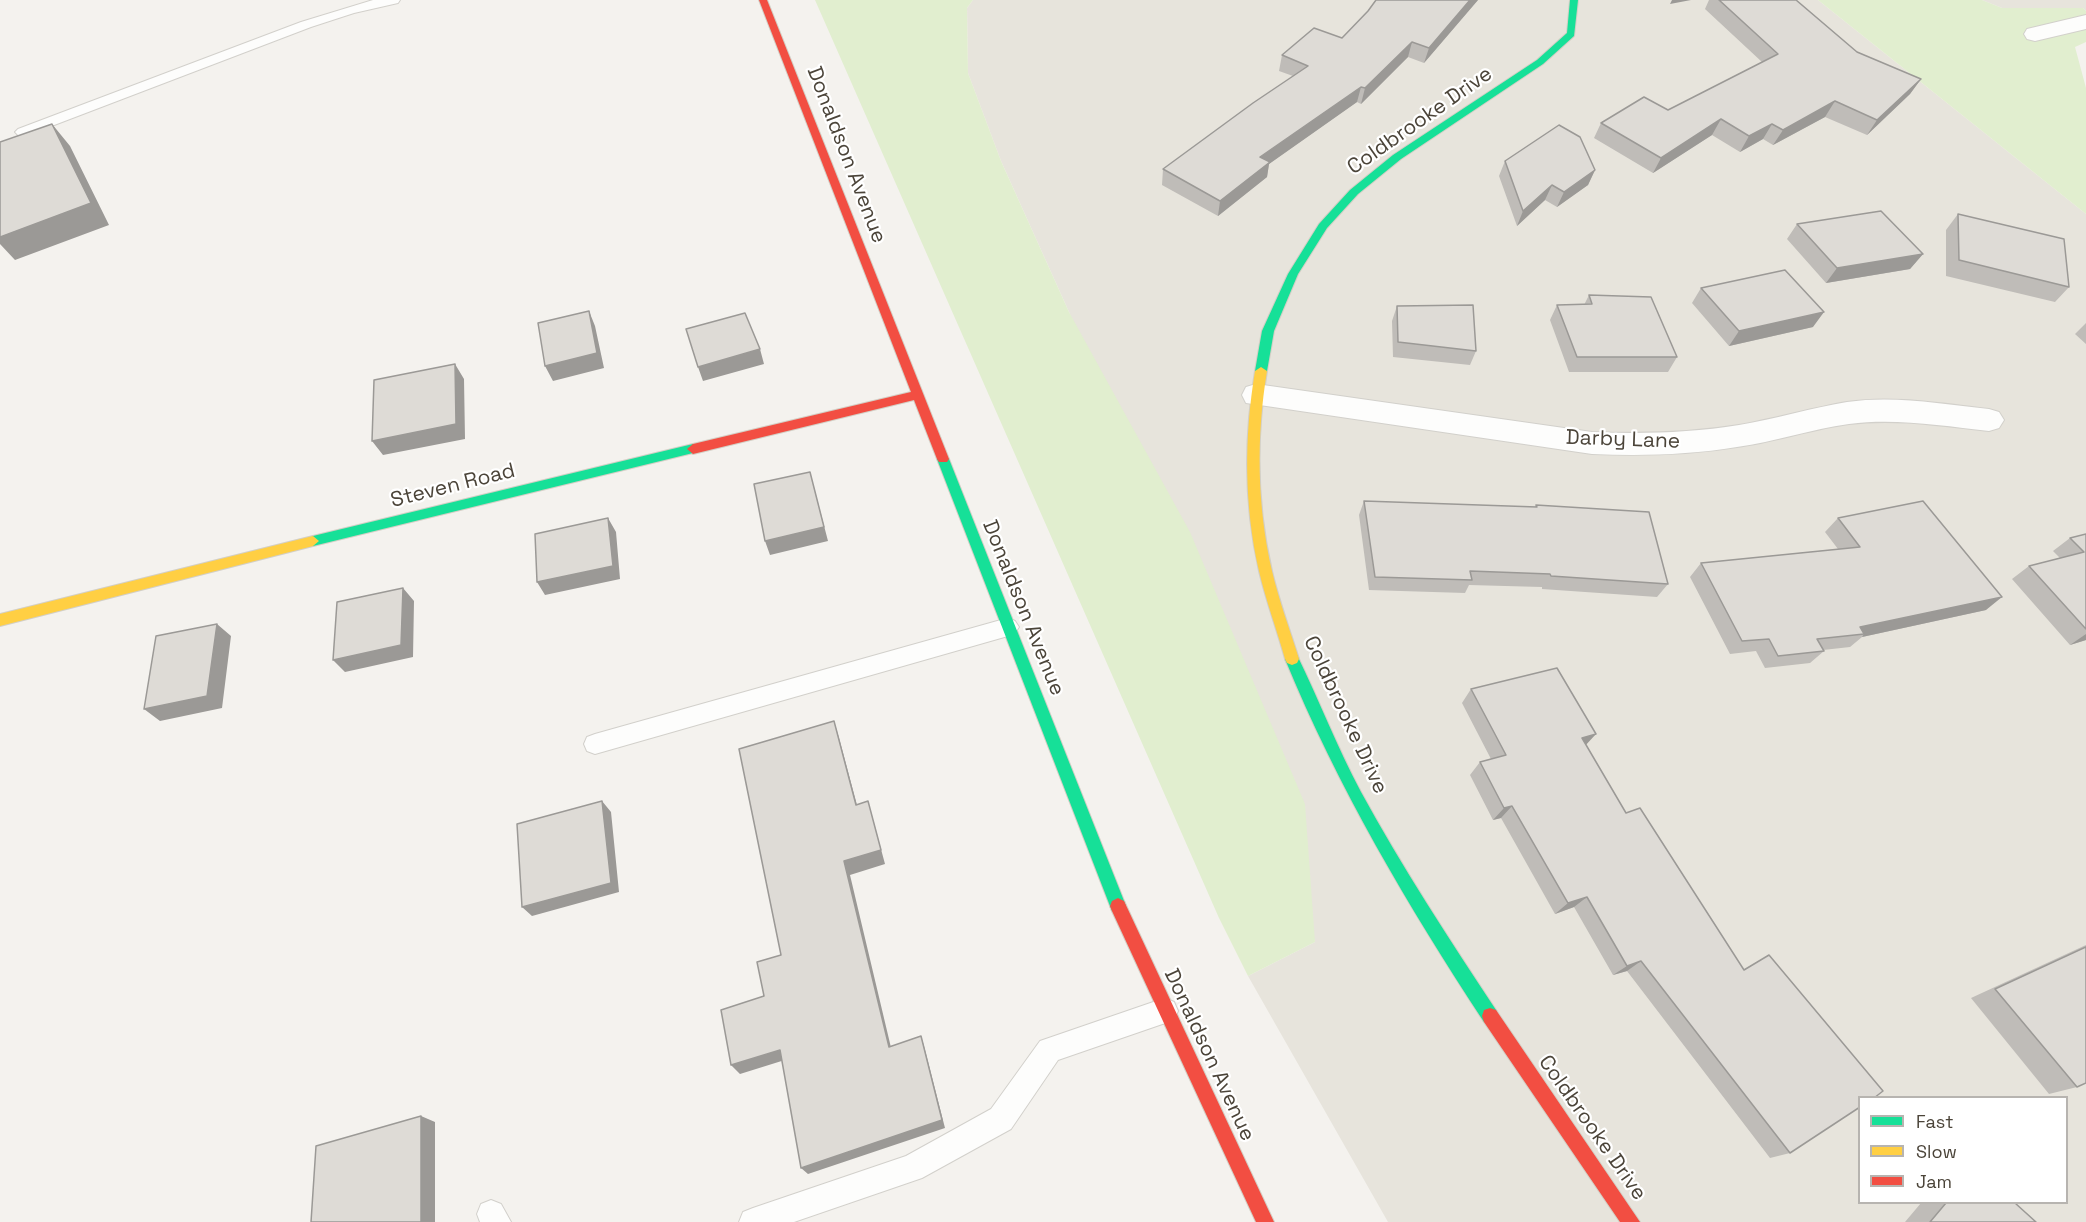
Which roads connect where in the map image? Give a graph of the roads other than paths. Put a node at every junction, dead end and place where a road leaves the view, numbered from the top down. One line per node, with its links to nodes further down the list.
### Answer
1 (393, 0): 6 (lane)
2 (763, 0): 7 (street, Donaldson Avenue)
3 (1574, 0): 8 (street, Coldbrooke Drive)
4 (2086, 22): 5 (street)
5 (2035, 33)
6 (23, 132)
7 (916, 395): 10 (street, Steven Road); 11 (street, Donaldson Avenue)
8 (1256, 395): 9 (street, Darby Lane); 16 (street, Coldbrooke Drive)
9 (1989, 420)
10 (0, 620)
11 (1008, 627): 12 (lane); 13 (street, Donaldson Avenue)
12 (595, 744)
13 (1165, 1011): 14 (lane); 15 (street, Donaldson Avenue)
14 (753, 1222)
15 (1264, 1222)
16 (1631, 1222)

